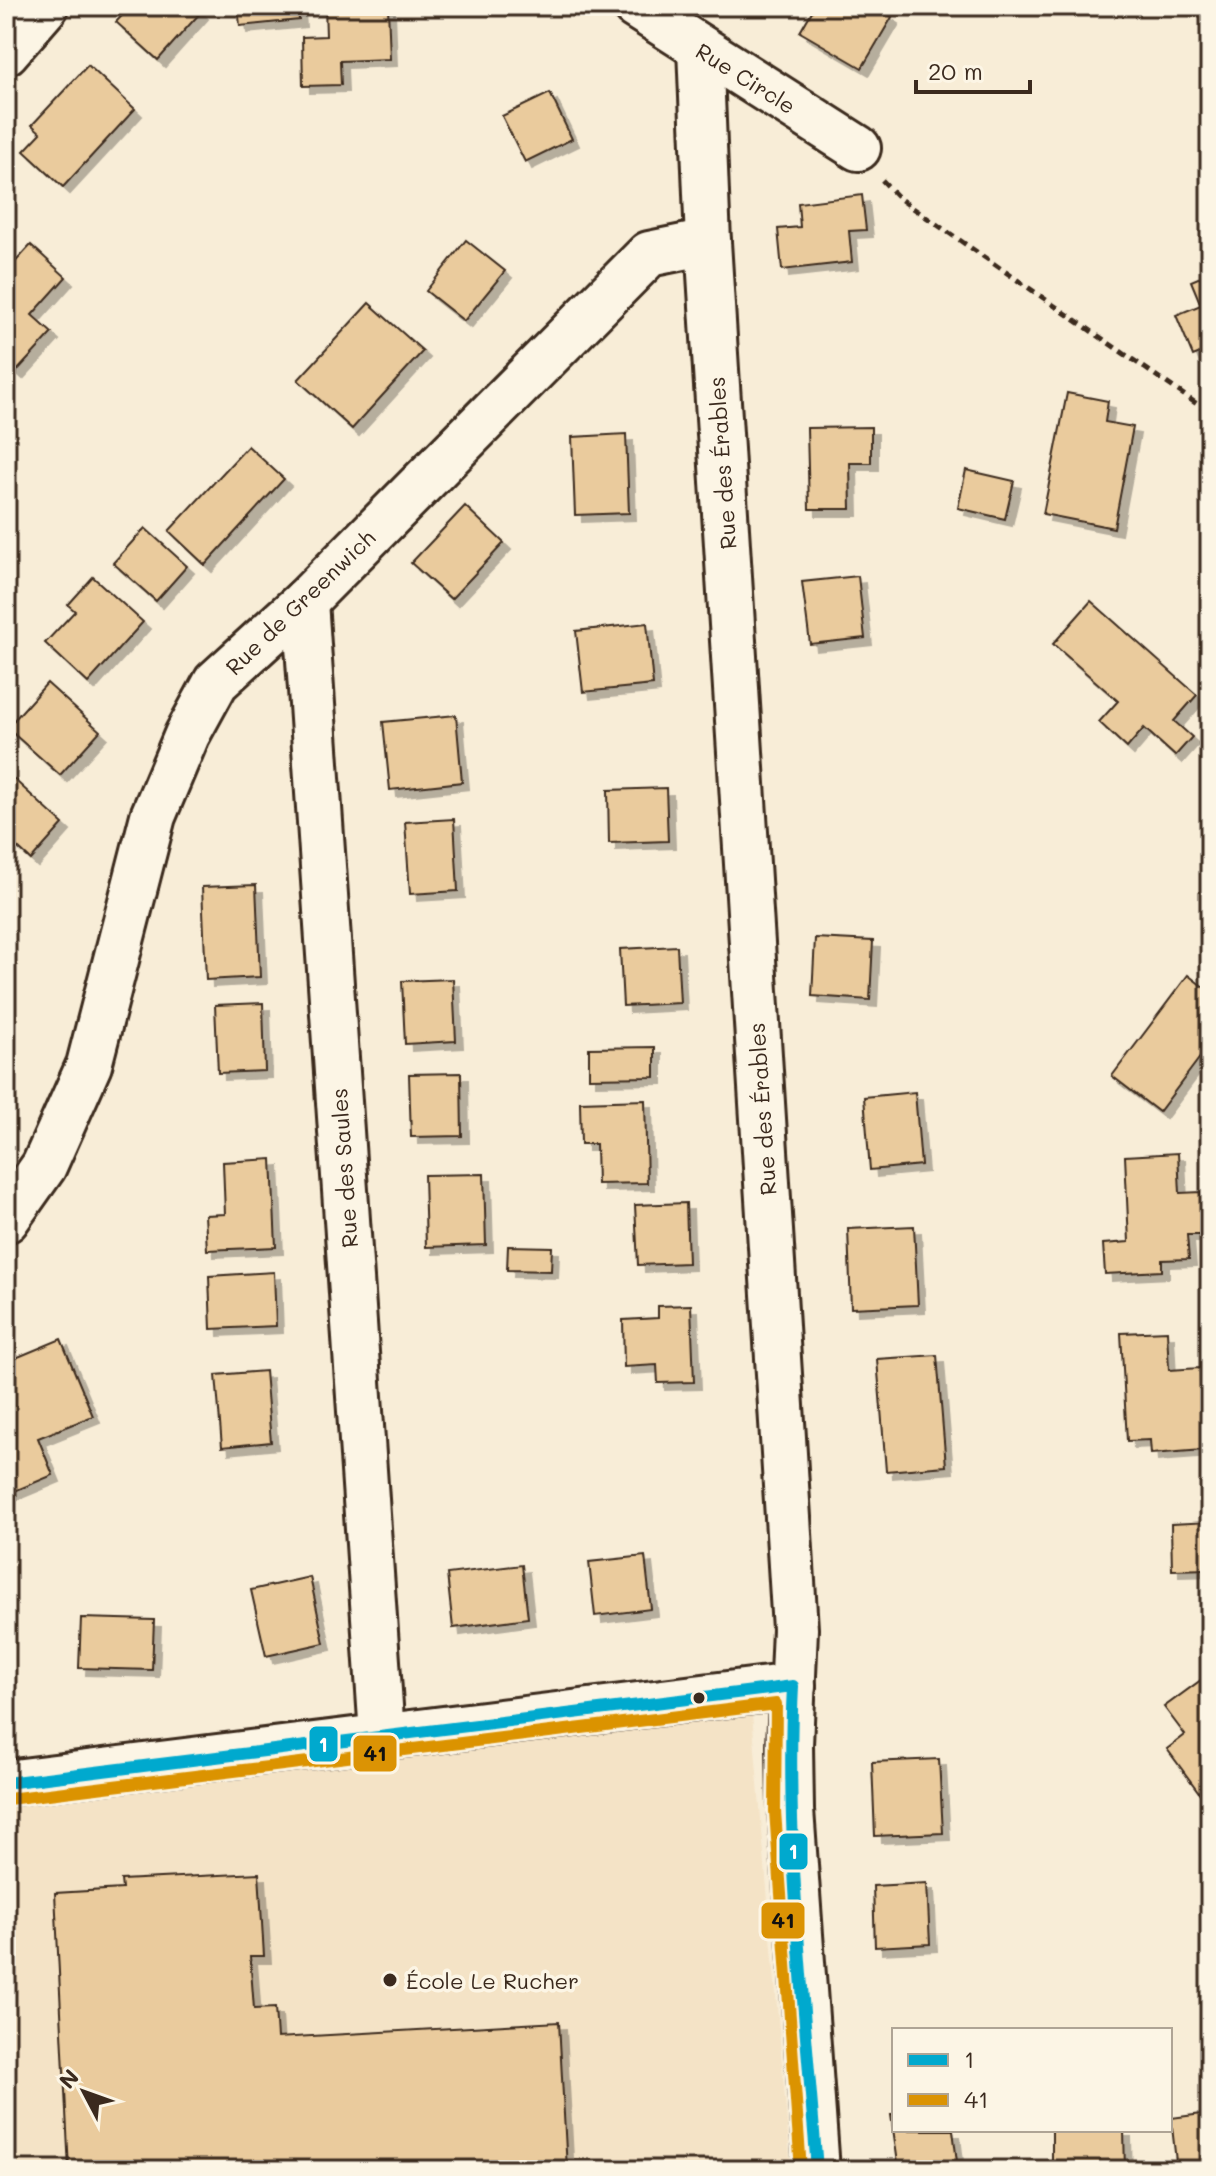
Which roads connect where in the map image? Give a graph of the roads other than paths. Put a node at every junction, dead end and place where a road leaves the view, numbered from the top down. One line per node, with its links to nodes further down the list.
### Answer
1 (46, 6): 4 (street)
2 (635, 6): 3 (street, Rue Circle)
3 (700, 48): 5 (street, Rue Circle); 6 (street, Rue des Érables)
4 (6, 52)
5 (858, 148)
6 (708, 242): 7 (street, Rue de Greenwich); 9 (street, Rue des Érables)
7 (305, 601): 8 (street, Rue de Greenwich); 10 (street, Rue des Saules)
8 (6, 1220)
9 (793, 1686): 10 (street); 12 (street, Rue des Érables)
10 (382, 1735): 11 (street)
11 (6, 1783)
12 (817, 2170)

